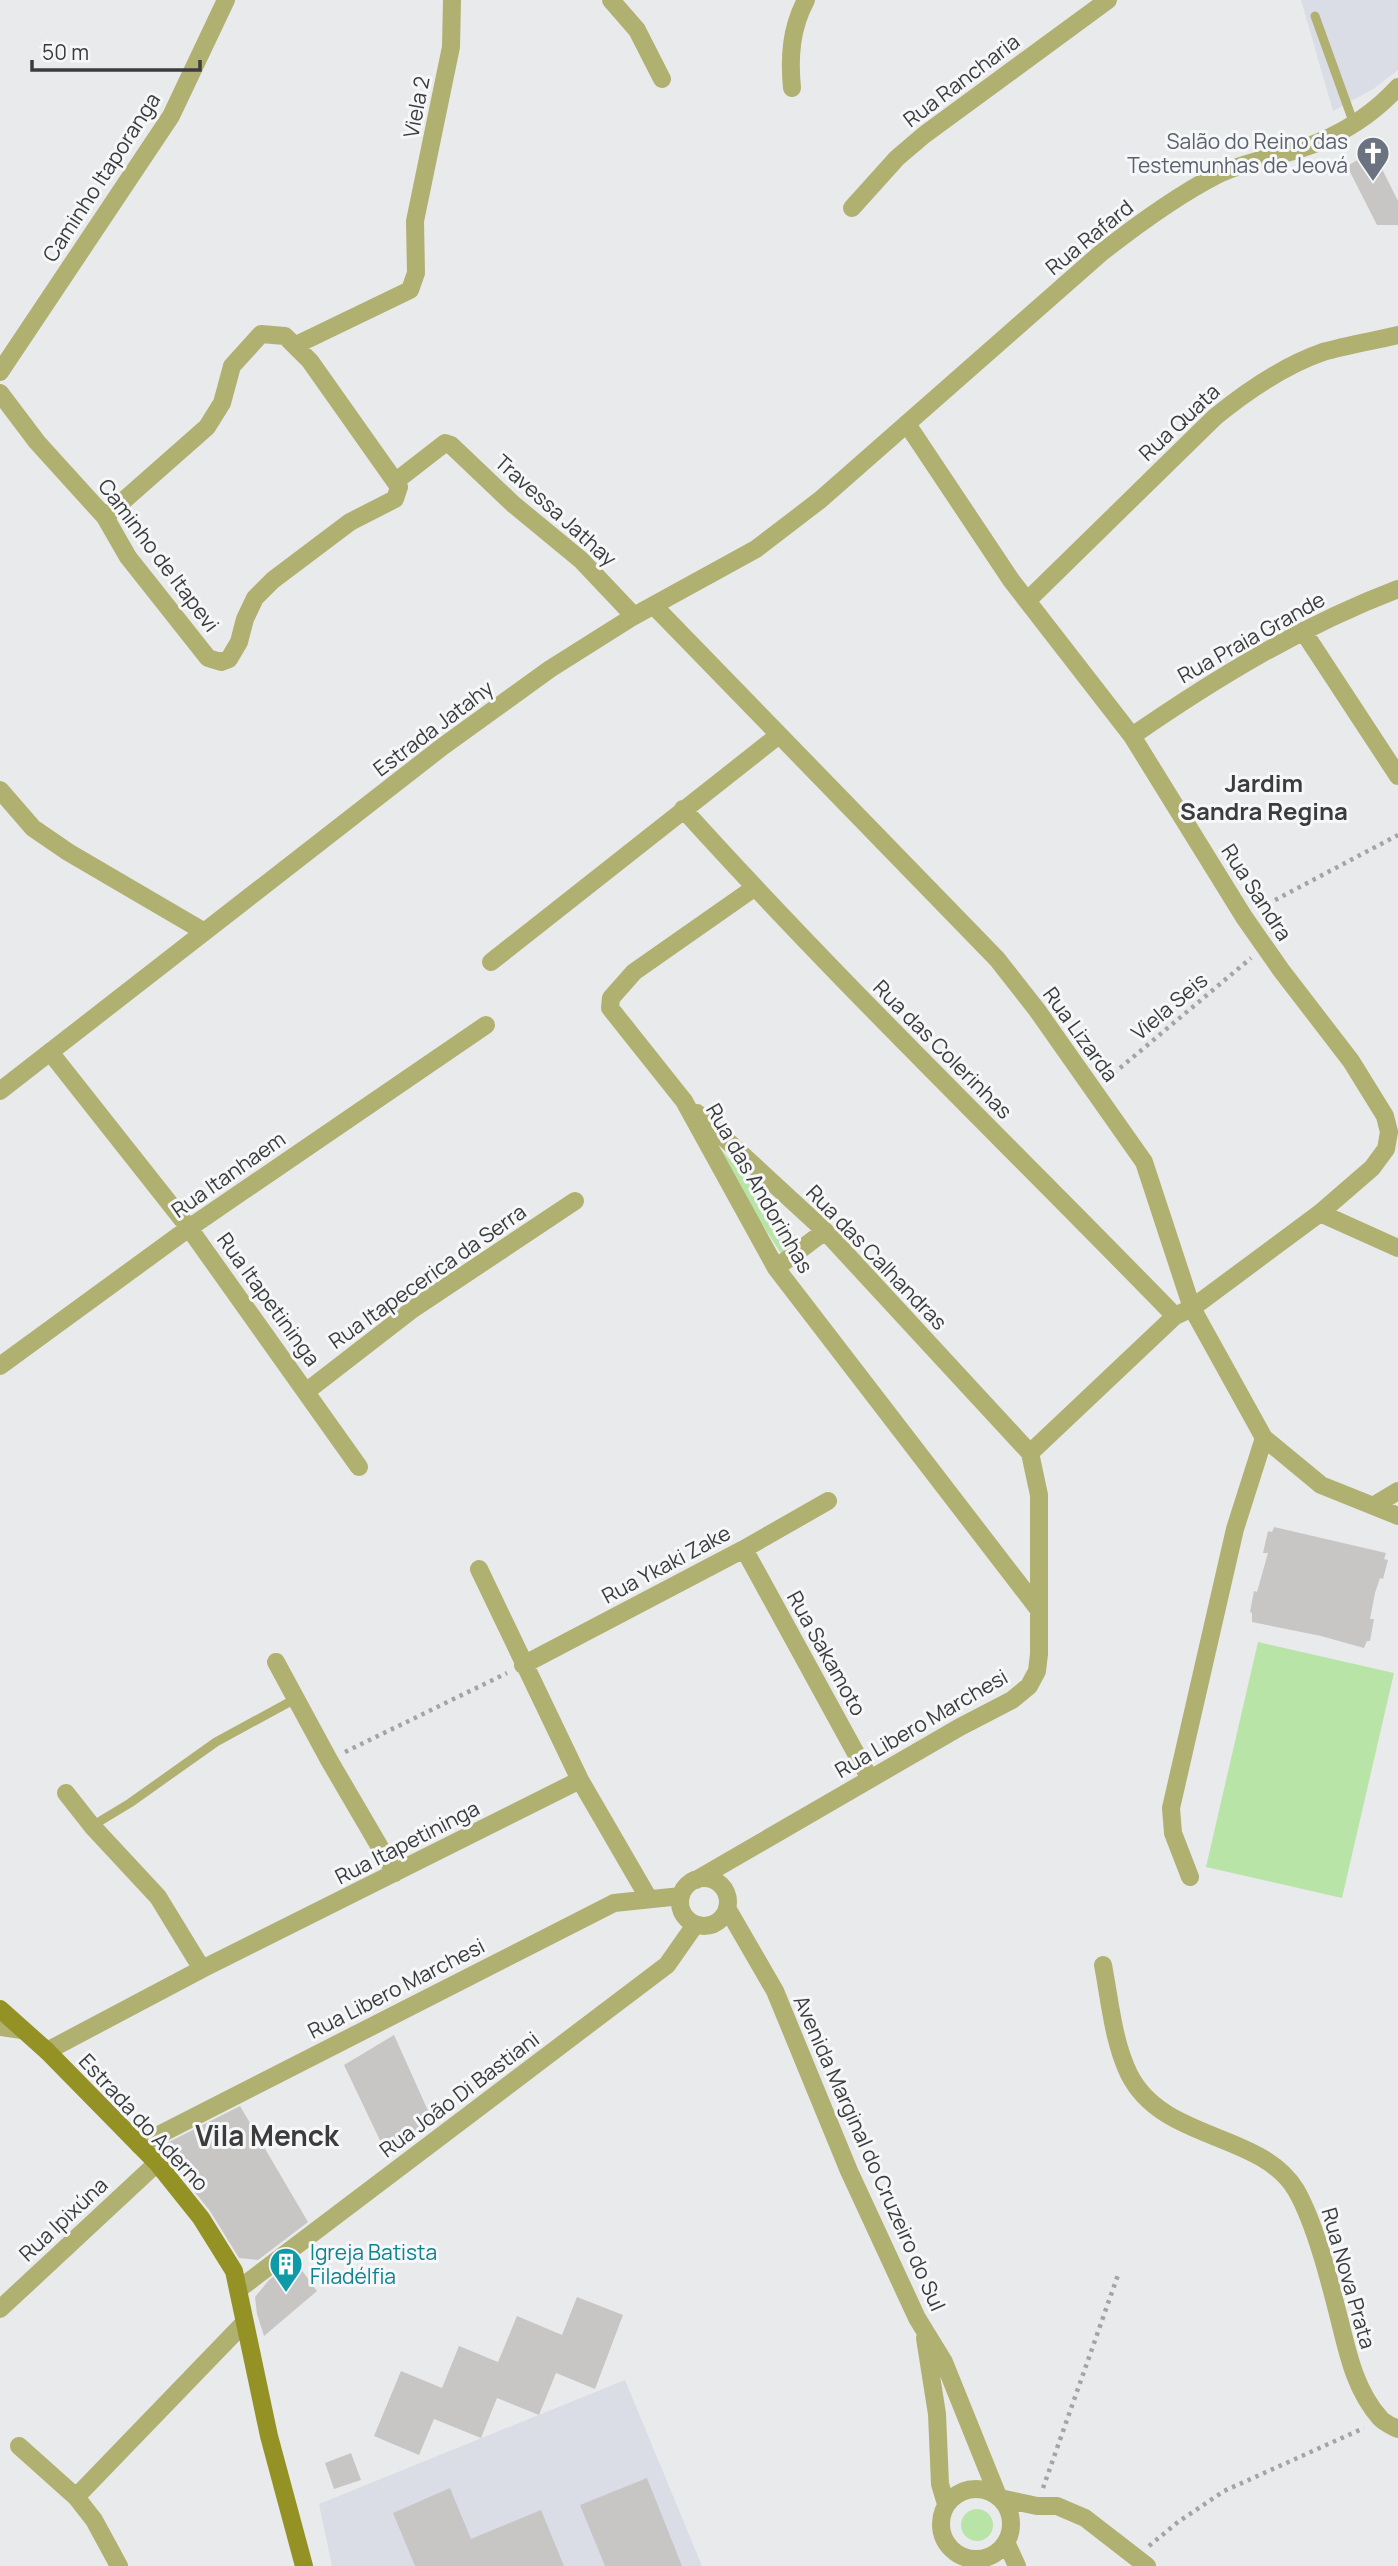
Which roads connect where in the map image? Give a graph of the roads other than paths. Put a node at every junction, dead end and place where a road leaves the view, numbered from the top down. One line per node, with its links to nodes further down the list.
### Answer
1 (226, 0): 14 (street, Caminho Itaporanga)
2 (452, 0): 13 (street, Viela 2)
3 (611, 0): 7 (street)
4 (806, 0): 9 (street)
5 (1108, 0): 11 (street, Rua Rancharia)
6 (1315, 16): 10 (lane)
7 (662, 79)
8 (1398, 87): 10 (street, Rua Rafard)
9 (792, 88)
10 (1354, 124): 16 (street, Rua Rafard)
11 (852, 208)
12 (1398, 335): 21 (street, Rua Quata)
13 (296, 345): 18 (street); 19 (street)
14 (0, 372)
15 (0, 393): 19 (street, Caminho de Itapevi)
16 (907, 424): 21 (street, Rua Sandra); 22 (street, Estrada Jatahy)
17 (445, 443): 18 (street, Caminho de Itapevi); 23 (street, Travessa Jathay)
18 (396, 481): 19 (street, Caminho de Itapevi)
19 (105, 517)
20 (1398, 589): 24 (street, Rua Praia Grande)
21 (1027, 601): 26 (street, Rua Sandra)
22 (655, 607): 23 (street, Estrada Jatahy); 25 (street, Rua Lizarda)
23 (634, 616): 31 (street, Estrada Jatahy)
24 (1303, 631): 26 (street, Rua Praia Grande); 27 (street)
25 (779, 735): 29 (street); 43 (street, Rua Lizarda)
26 (1132, 736): 38 (street, Rua Sandra)
27 (1398, 776)
28 (0, 790): 31 (street)
29 (684, 809): 30 (street, Rua das Colerinhas); 32 (street)
30 (754, 888): 36 (street, Rua das Andorinhas); 44 (street, Rua das Colerinhas)
31 (203, 931): 34 (street, Estrada Jatahy)
32 (491, 961)
33 (486, 1025): 39 (street, Rua Itanhaem)
34 (50, 1052): 35 (street, Estrada Jatahy); 39 (street, Rua Itapetininga)
35 (0, 1091)
36 (684, 1101): 40 (street, Rua das Calhandras); 42 (street, Rua das Andorinhas)
37 (575, 1201): 46 (street, Rua Itapecerica da Serra)
38 (1320, 1213): 41 (street); 43 (street, Rua Sandra)
39 (189, 1228): 45 (street, Rua Itanhaem); 46 (street, Rua Itapetininga)
40 (824, 1230): 42 (street); 48 (street, Rua das Calhandras)
41 (1398, 1248)
42 (776, 1268): 56 (street, Rua das Andorinhas)
43 (1192, 1308): 44 (street); 47 (street, Rua Lizarda)
44 (1175, 1316): 48 (street)
45 (0, 1366)
46 (307, 1391): 49 (street, Rua Itapetininga)
47 (1264, 1438): 52 (street, Rua Lizarda); 65 (street)
48 (1030, 1453): 56 (street, Rua Libero Marchesi)
49 (359, 1467)
50 (1398, 1491): 52 (street)
51 (828, 1502): 54 (street, Rua Ykaki Zake)
52 (1373, 1507): 53 (street, Rua Lizarda)
53 (1398, 1516)
54 (744, 1549): 58 (street, Rua Ykaki Zake); 60 (street, Rua Sakamoto)
55 (479, 1569): 58 (street)
56 (1039, 1610): 60 (street, Rua Libero Marchesi)
57 (276, 1662): 59 (street)
58 (523, 1665): 61 (street)
59 (295, 1699): 63 (lane); 64 (street)
60 (870, 1779): 66 (street, Rua Libero Marchesi)
61 (580, 1780): 64 (street, Rua Itapetininga); 68 (street)
62 (66, 1793): 63 (street)
63 (92, 1826): 72 (street)
64 (396, 1873): 72 (street, Rua Itapetininga)
65 (1189, 1877)
66 (696, 1880): 67 (street); 69 (street)
67 (681, 1896): 68 (street, Rua Libero Marchesi); 70 (street)
68 (649, 1899): 77 (street, Rua Libero Marchesi)
69 (727, 1908): 70 (street); 82 (street, Avenida Marginal do Cruzeiro do Sul)
70 (695, 1925): 79 (street, Rua João Di Bastiani)
71 (1103, 1965): 83 (street, Rua Nova Prata)
72 (202, 1969): 76 (street, Rua Itapetininga)
73 (0, 2010): 75 (main road, Estrada do Aderno)
74 (0, 2027): 75 (street)
75 (22, 2029): 76 (main road, Estrada do Aderno)
76 (47, 2051): 77 (main road, Estrada do Aderno)
77 (139, 2145): 78 (main road, Estrada do Aderno)
78 (157, 2163): 79 (main road, Estrada do Aderno); 80 (street, Rua Ipixúna)
79 (239, 2289): 81 (main road, Estrada do Aderno)
80 (0, 2309)
81 (243, 2324): 85 (street); 93 (main road, Estrada do Aderno)
82 (924, 2331): 86 (street, Avenida Marginal do Cruzeiro do Sul); 87 (street)
83 (1398, 2429)
84 (19, 2446): 85 (street)
85 (76, 2497): 92 (street)
86 (999, 2497): 87 (street); 88 (street); 89 (street)
87 (946, 2504): 90 (street)
88 (1037, 2506): 89 (street); 91 (street)
89 (1008, 2537): 90 (street); 94 (street)
90 (956, 2559)
91 (1141, 2562)
92 (119, 2566)
93 (304, 2566)
94 (1017, 2566)

